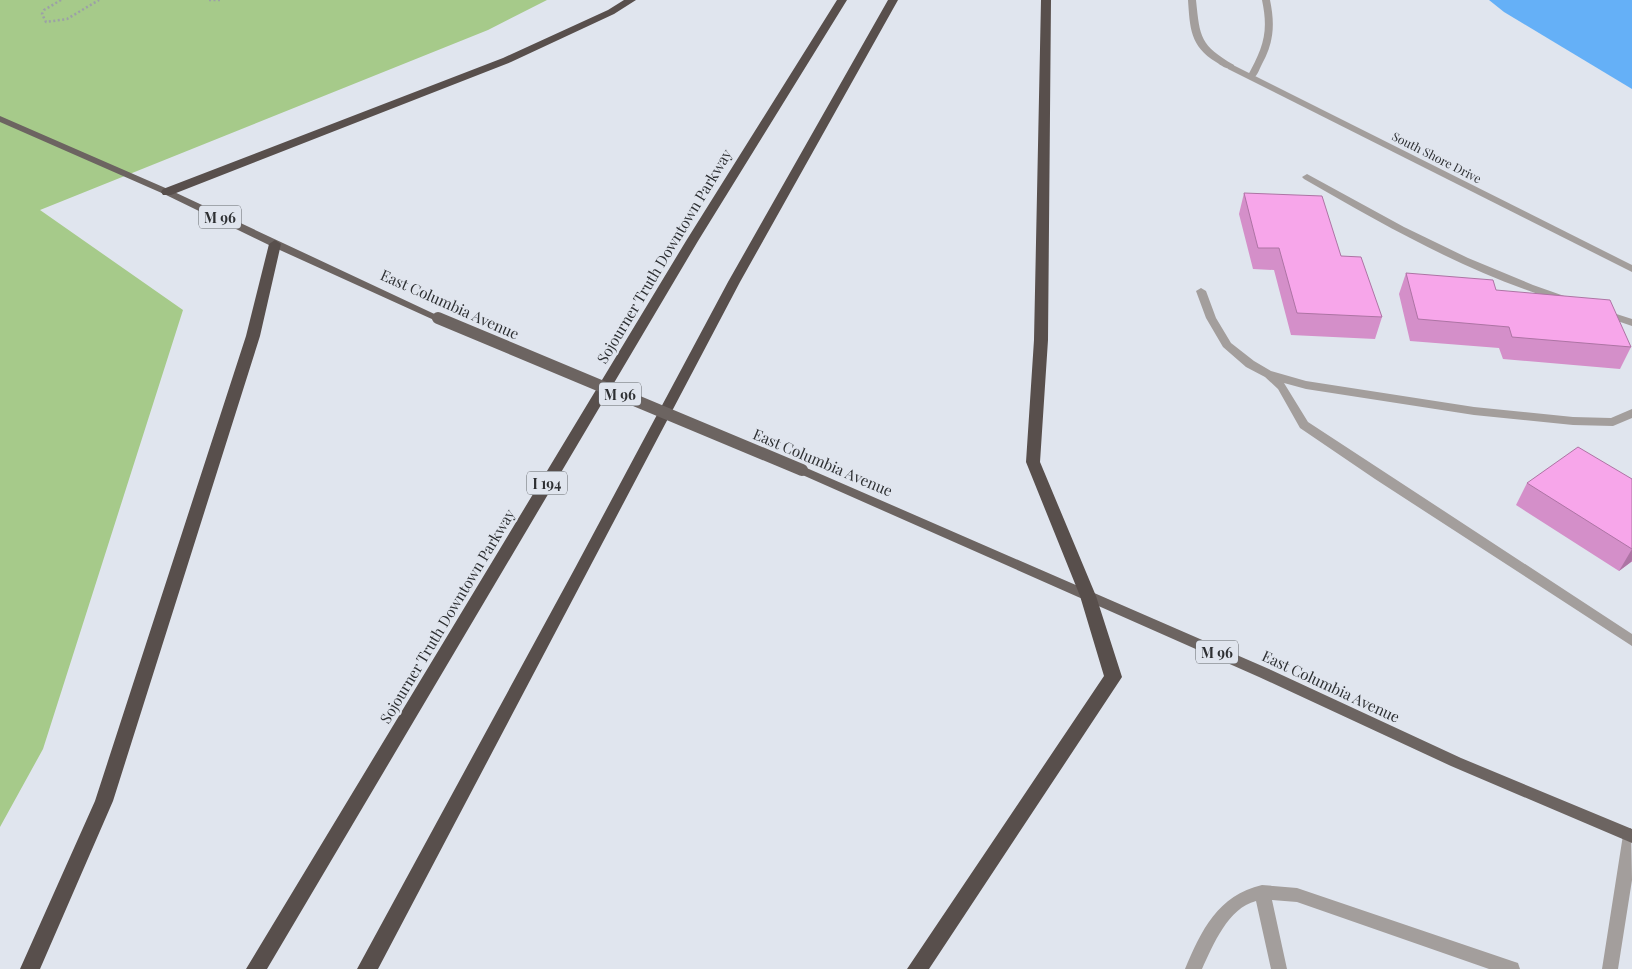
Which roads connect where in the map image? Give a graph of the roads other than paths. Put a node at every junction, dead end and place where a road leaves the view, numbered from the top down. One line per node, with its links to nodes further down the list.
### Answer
1 (631, 0): 10 (highway)
2 (842, 0): 24 (highway, Sojourner Truth Downtown Parkway / I 194)
3 (893, 0): 25 (highway)
4 (1046, 0): 19 (highway)
5 (1192, 0): 7 (street, South Shore Drive)
6 (1266, 0): 7 (street)
7 (1251, 77): 12 (street, South Shore Drive)
8 (0, 119): 10 (main road, East Columbia Avenue / M 96)
9 (1307, 177): 14 (street)
10 (167, 192): 11 (main road, East Columbia Avenue / M 96)
11 (275, 244): 19 (main road, East Columbia Avenue / M 96, bridge); 23 (highway)
12 (1632, 269)
13 (1201, 291): 17 (street)
14 (1576, 303)
15 (1594, 309): 16 (street)
16 (1632, 323)
17 (1267, 374): 18 (street); 20 (street)
18 (1632, 413)
19 (1088, 596): 21 (main road, East Columbia Avenue / M 96); 26 (highway)
20 (1632, 641)
21 (1631, 835): 30 (street)
22 (1262, 892): 27 (street); 28 (street); 29 (street)
23 (30, 969)
24 (256, 969)
25 (367, 969)
26 (917, 969)
27 (1193, 969)
28 (1279, 969)
29 (1512, 969)
30 (1610, 969)

